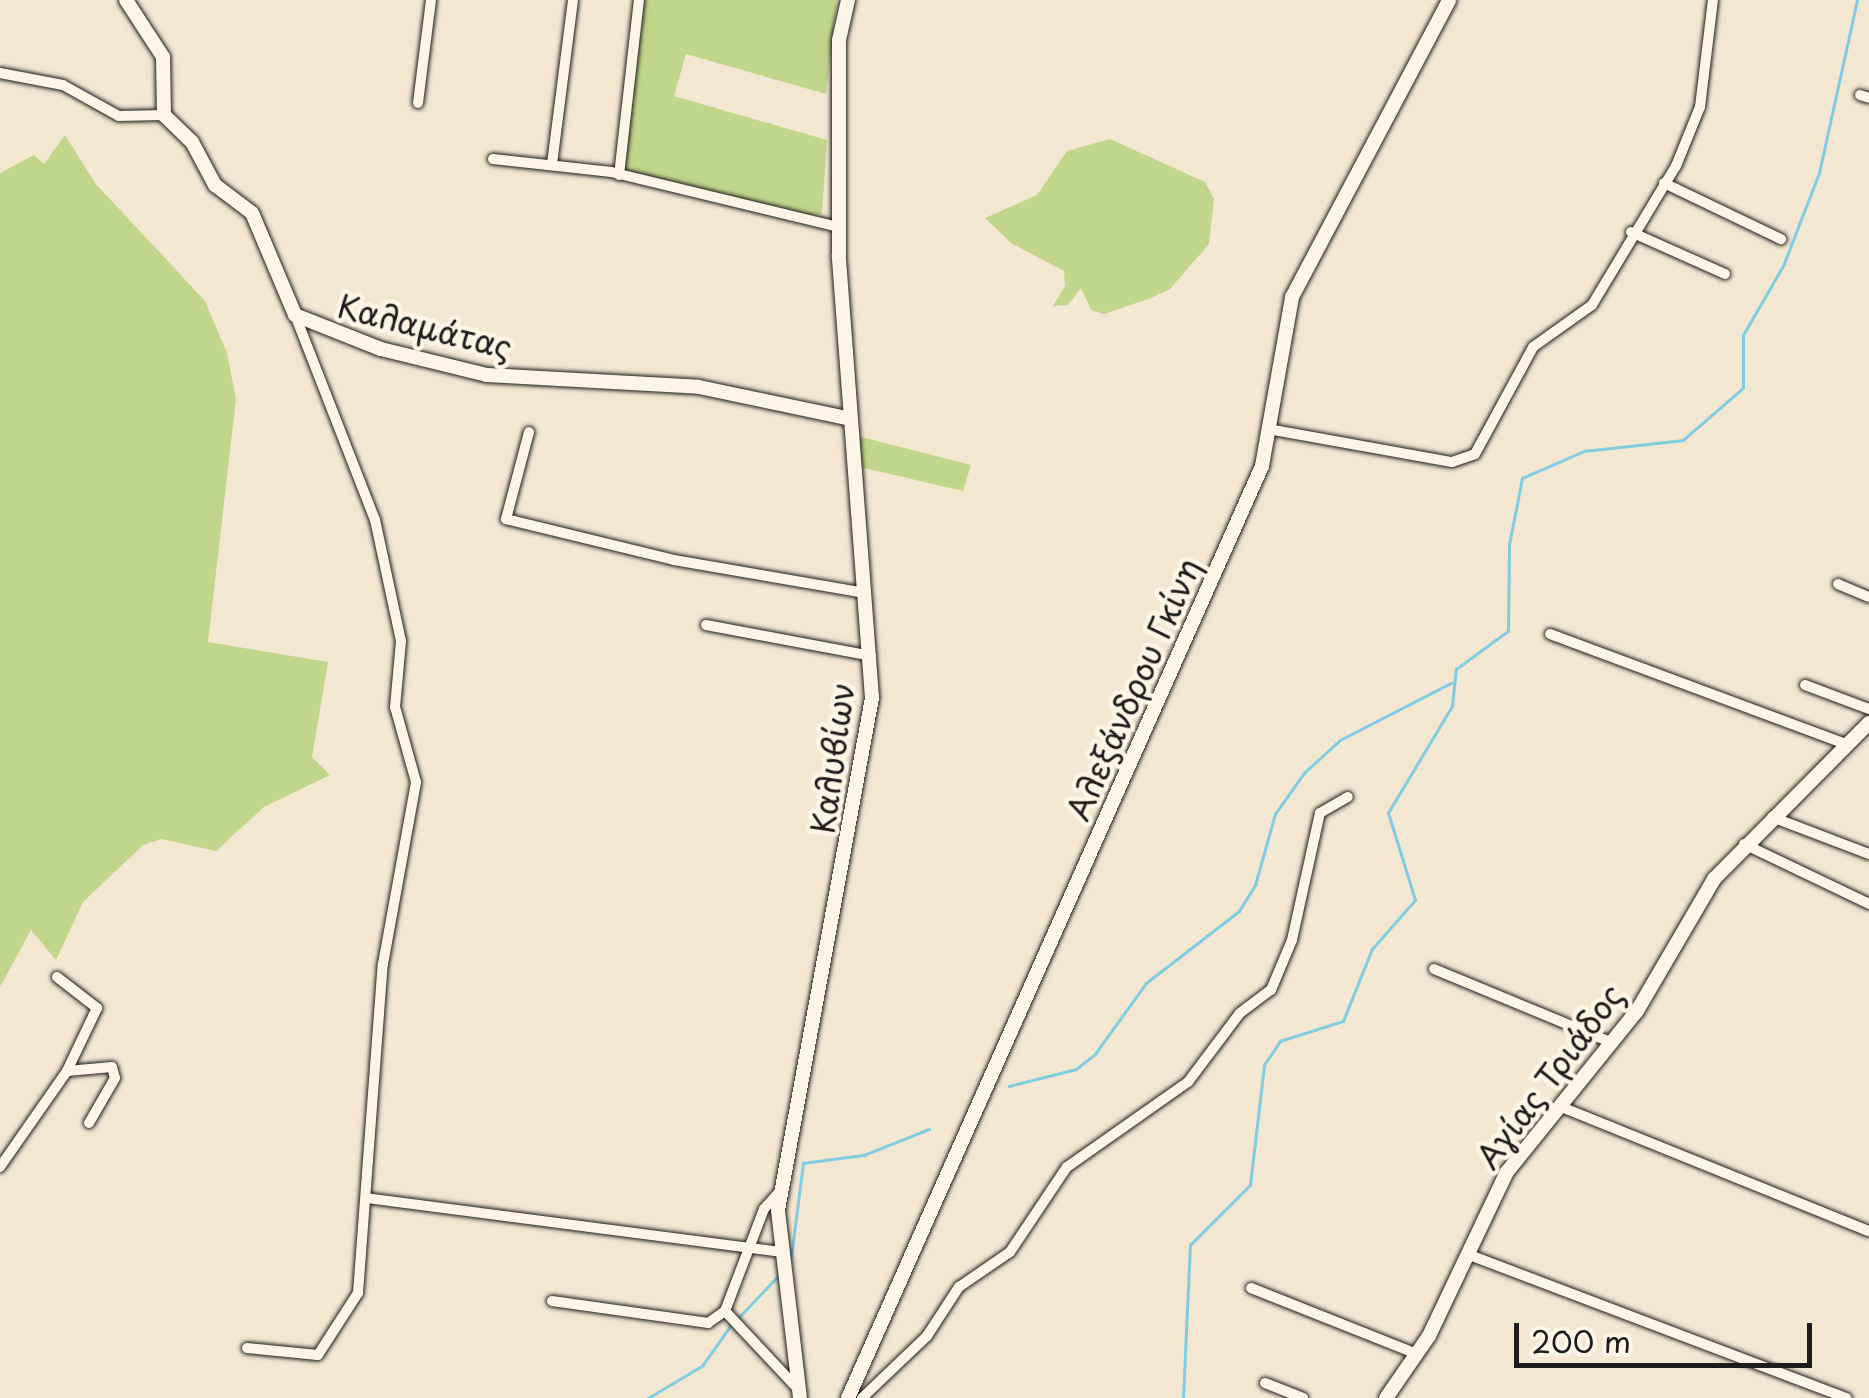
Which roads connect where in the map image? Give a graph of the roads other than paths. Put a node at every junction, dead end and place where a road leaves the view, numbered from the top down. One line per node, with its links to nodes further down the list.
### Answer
1 (126, 0): 10 (street)
2 (431, 0): 9 (street)
3 (573, 0): 12 (street)
4 (639, 0): 13 (street)
5 (848, 0): 15 (street, Καλυβίων)
6 (1449, 0): 21 (street, Αλεξάνδρου Γκίνη)
7 (1713, 0): 14 (street)
8 (0, 73): 10 (street)
9 (418, 103)
10 (164, 115): 19 (street, Καλαμάτας)
11 (494, 160): 12 (street)
12 (552, 164): 13 (street)
13 (619, 174): 15 (street)
14 (1664, 183): 16 (street); 17 (street)
15 (839, 227): 20 (street, Καλυβίων)
16 (1631, 232): 18 (street); 21 (street)
17 (1780, 239)
18 (1725, 274)
19 (295, 315): 20 (street, Καλαμάτας); 46 (street)
20 (851, 419): 24 (street, Καλυβίων)
21 (1268, 429): 58 (street, Αλεξάνδρου Γκίνη)
22 (529, 432): 24 (street)
23 (1838, 584): 25 (street)
24 (865, 593): 28 (street, Καλυβίων)
25 (1869, 597)
26 (706, 625): 28 (street)
27 (1550, 634): 32 (street)
28 (871, 656): 45 (street, Καλυβίων)
29 (1805, 685): 30 (street)
30 (1869, 709)
31 (1869, 723): 32 (street, Αγίας Τριάδος)
32 (1851, 746): 34 (street, Αγίας Τριάδος)
33 (1348, 797): 59 (street)
34 (1771, 816): 35 (street, Αγίας Τριάδος); 36 (street)
35 (1743, 844): 37 (street); 40 (street, Αγίας Τριάδος)
36 (1869, 854)
37 (1869, 904)
38 (1434, 968): 40 (street)
39 (57, 978): 41 (street)
40 (1613, 1044): 42 (street, Αγίας Τριάδος)
41 (67, 1071): 43 (street); 44 (street)
42 (1559, 1106): 47 (street); 49 (street, Αγίας Τριάδος)
43 (90, 1123)
44 (0, 1167)
45 (780, 1190): 48 (street); 50 (street, Καλυβίων)
46 (366, 1198): 48 (street); 54 (street)
47 (1869, 1231)
48 (747, 1252): 50 (street); 53 (street)
49 (1467, 1254): 55 (street, Αγίας Τριάδος); 62 (street)
50 (779, 1256): 57 (street, Καλυβίων)
51 (1251, 1288): 55 (street)
52 (552, 1301): 53 (street)
53 (726, 1315): 57 (street)
54 (247, 1348)
55 (1417, 1354): 61 (street, Αγίας Τριάδος)
56 (1265, 1382): 60 (street)
57 (800, 1394)
58 (848, 1398)
59 (862, 1398)
60 (1303, 1398)
61 (1386, 1398)
62 (1847, 1398)

